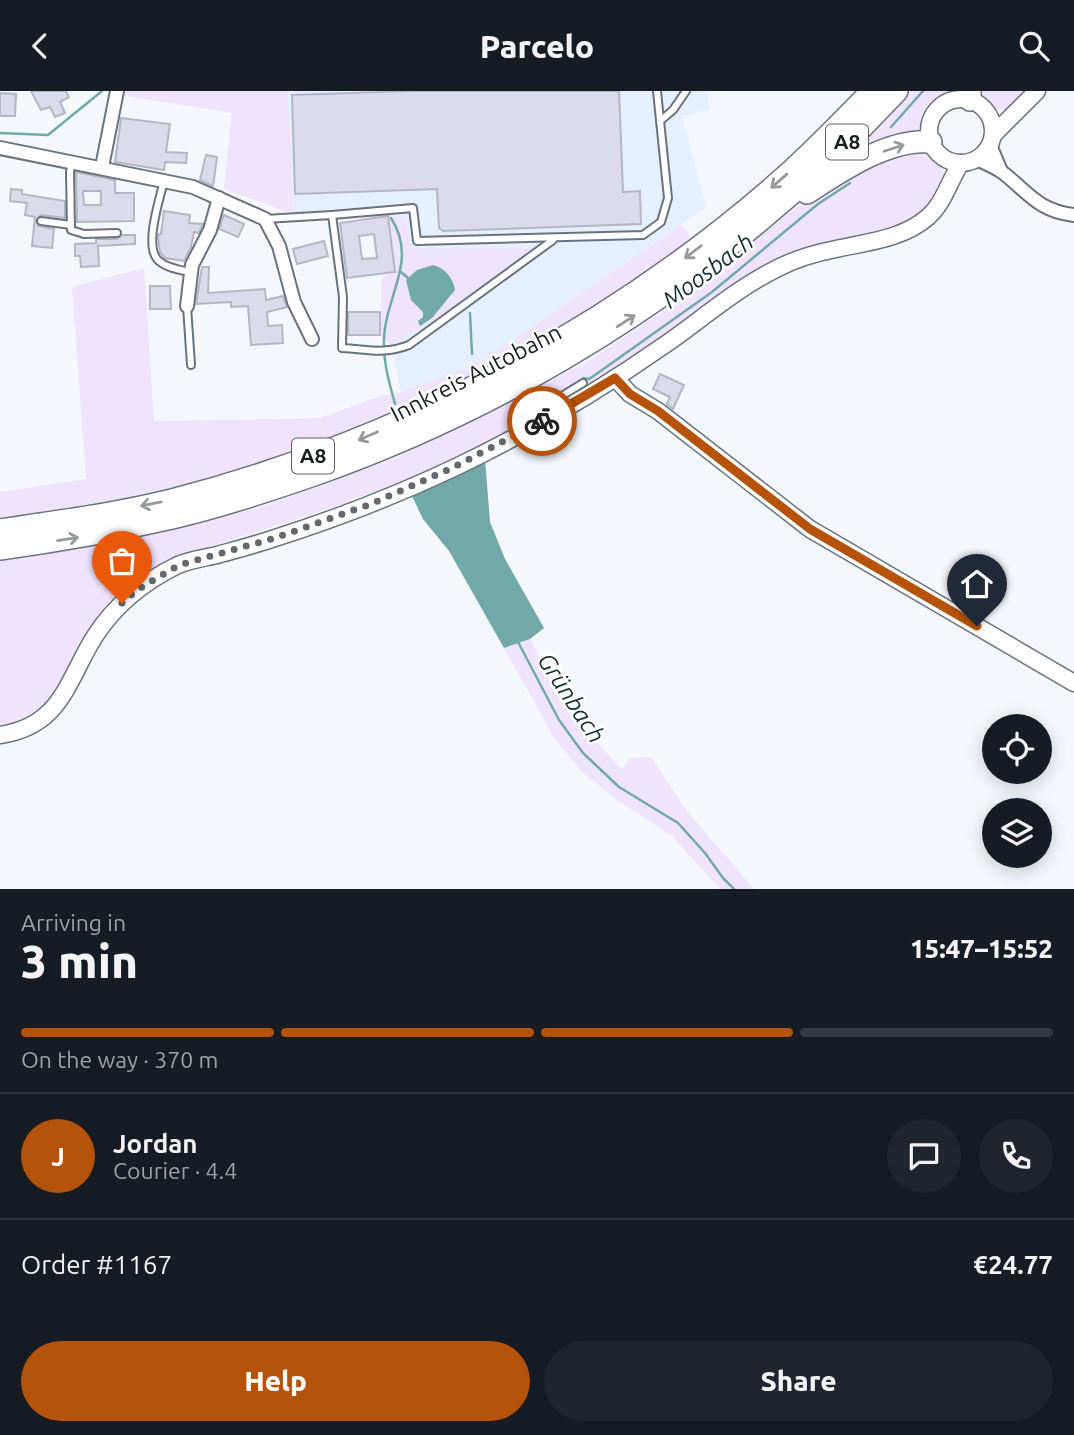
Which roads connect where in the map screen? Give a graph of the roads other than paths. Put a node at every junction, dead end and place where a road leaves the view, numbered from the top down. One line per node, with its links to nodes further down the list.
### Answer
1 (657, 91): 10 (lane)
2 (686, 91): 10 (lane)
3 (872, 91): 36 (highway, Innkreis Autobahn / A8, one-way to 36)
4 (897, 91): 21 (highway, Innkreis Autobahn / A8)
5 (1037, 91): 9 (street)
6 (117, 92): 16 (street)
7 (970, 96): 8 (street); 13 (street)
8 (988, 114): 9 (street); 11 (street)
9 (1013, 114): 11 (street)
10 (660, 121): 28 (lane)
11 (992, 140): 14 (street); 17 (street)
12 (0, 148): 15 (street)
13 (937, 150): 14 (street); 19 (street); 21 (highway, one-way to 13)
14 (969, 161): 17 (street); 19 (street)
15 (72, 163): 16 (street); 26 (lane)
16 (102, 167): 18 (street)
17 (1001, 171): 23 (street)
18 (164, 181): 20 (street); 29 (lane)
19 (948, 184): 33 (street)
20 (219, 198): 24 (street); 29 (street)
21 (768, 214): 37 (highway, Innkreis Autobahn / A8, one-way to 21)
22 (331, 215): 24 (lane); 28 (lane); 28 (lane)
23 (1074, 215)
24 (265, 219): 31 (street)
25 (41, 221): 26 (lane)
26 (71, 225): 27 (lane)
27 (117, 233)
28 (554, 239)
29 (190, 273): 30 (street)
30 (187, 306): 32 (lane)
31 (312, 339)
32 (191, 365)
33 (615, 378): 35 (street); 38 (street)
34 (583, 383): 35 (lane)
35 (563, 410): 39 (street)
36 (0, 530)
37 (0, 549)
38 (1074, 683)
39 (0, 735)

